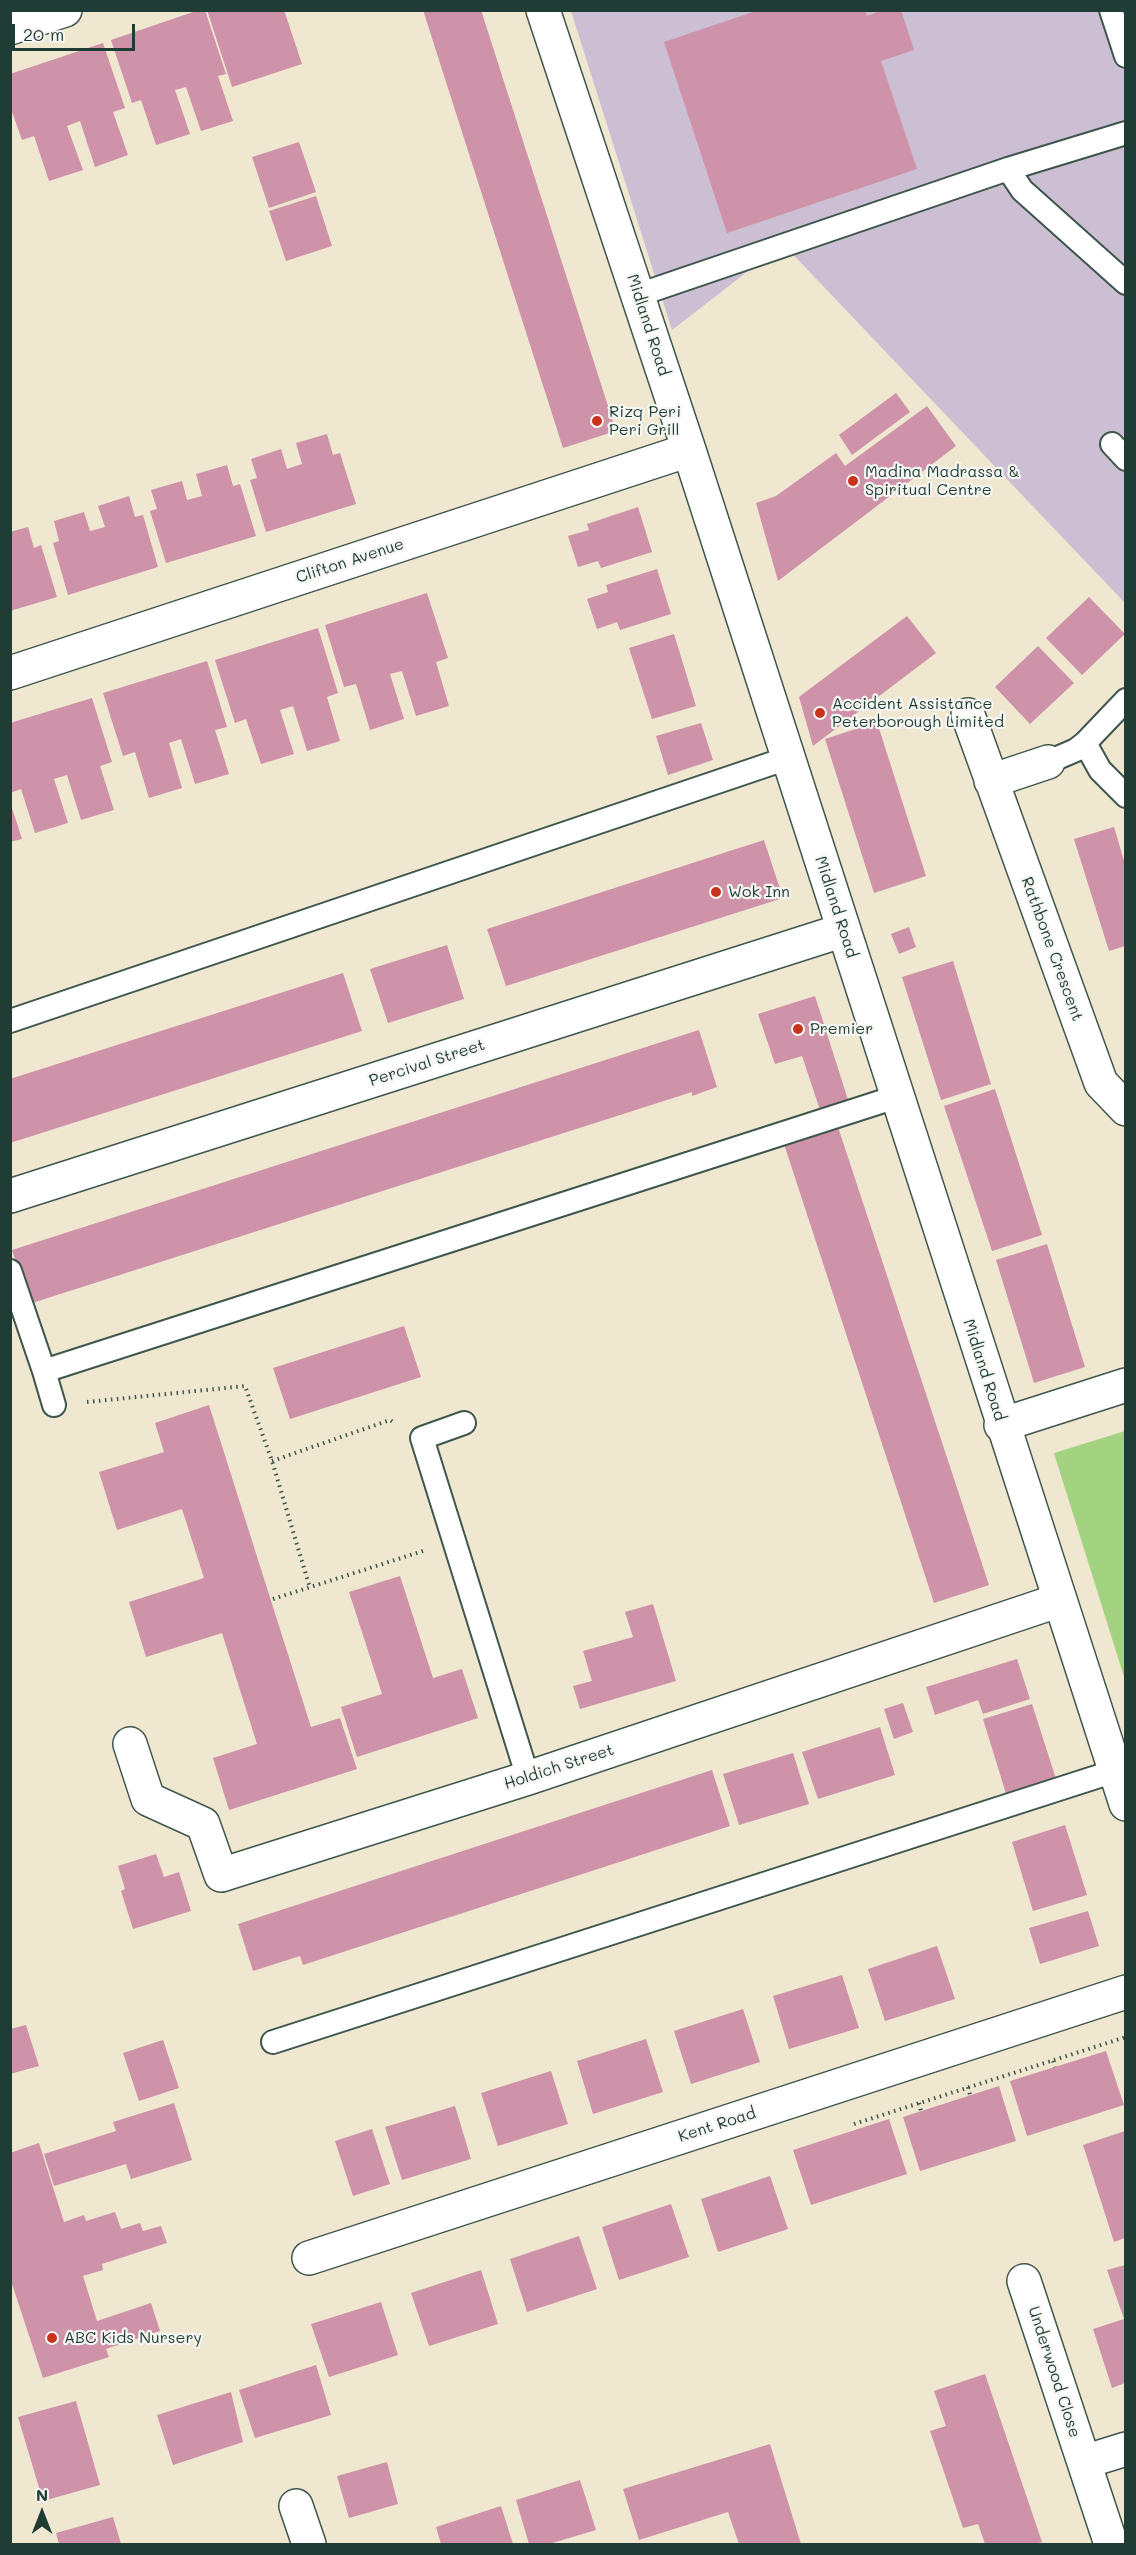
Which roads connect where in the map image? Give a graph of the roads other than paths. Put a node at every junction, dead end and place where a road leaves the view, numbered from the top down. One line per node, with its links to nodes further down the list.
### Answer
1 (65, 10): 4 (street)
2 (543, 10): 9 (street, Midland Road)
3 (1111, 10): 5 (lane)
4 (18, 21)
5 (1125, 56)
6 (1125, 133): 7 (lane)
7 (1008, 169): 8 (lane); 9 (lane)
8 (1125, 283)
9 (638, 295): 10 (street, Midland Road)
10 (689, 450): 11 (street, Clifton Avenue); 15 (street, Midland Road)
11 (10, 673)
12 (1125, 700): 14 (lane)
13 (968, 715): 17 (street, Rathbone Crescent)
14 (1085, 743): 16 (lane); 18 (lane)
15 (788, 758): 19 (street, Midland Road); 20 (lane)
16 (1048, 762): 17 (street)
17 (991, 781): 22 (street, Rathbone Crescent)
18 (1125, 796)
19 (844, 930): 21 (street, Midland Road); 23 (street, Percival Street)
20 (10, 1021)
21 (896, 1097): 25 (lane); 29 (street, Midland Road)
22 (1125, 1109)
23 (10, 1196)
24 (10, 1271): 25 (lane)
25 (44, 1371): 27 (lane)
26 (1125, 1385): 29 (street)
27 (54, 1406)
28 (464, 1422): 33 (lane)
29 (1001, 1425): 30 (street, Midland Road)
30 (1060, 1600): 32 (street, Midland Road); 33 (street, Holdich Street)
31 (130, 1744): 33 (street, Holdich Street)
32 (1115, 1771): 34 (street, Midland Road); 36 (lane)
33 (528, 1778)
34 (1125, 1804)
35 (1125, 1992): 37 (street, Kent Road)
36 (273, 2042)
37 (309, 2258)
38 (1024, 2281): 40 (street, Underwood Close)
39 (1125, 2449): 40 (street)
40 (1084, 2462): 43 (street, Underwood Close)
41 (296, 2506): 42 (street)
42 (309, 2544)
43 (1111, 2544)

